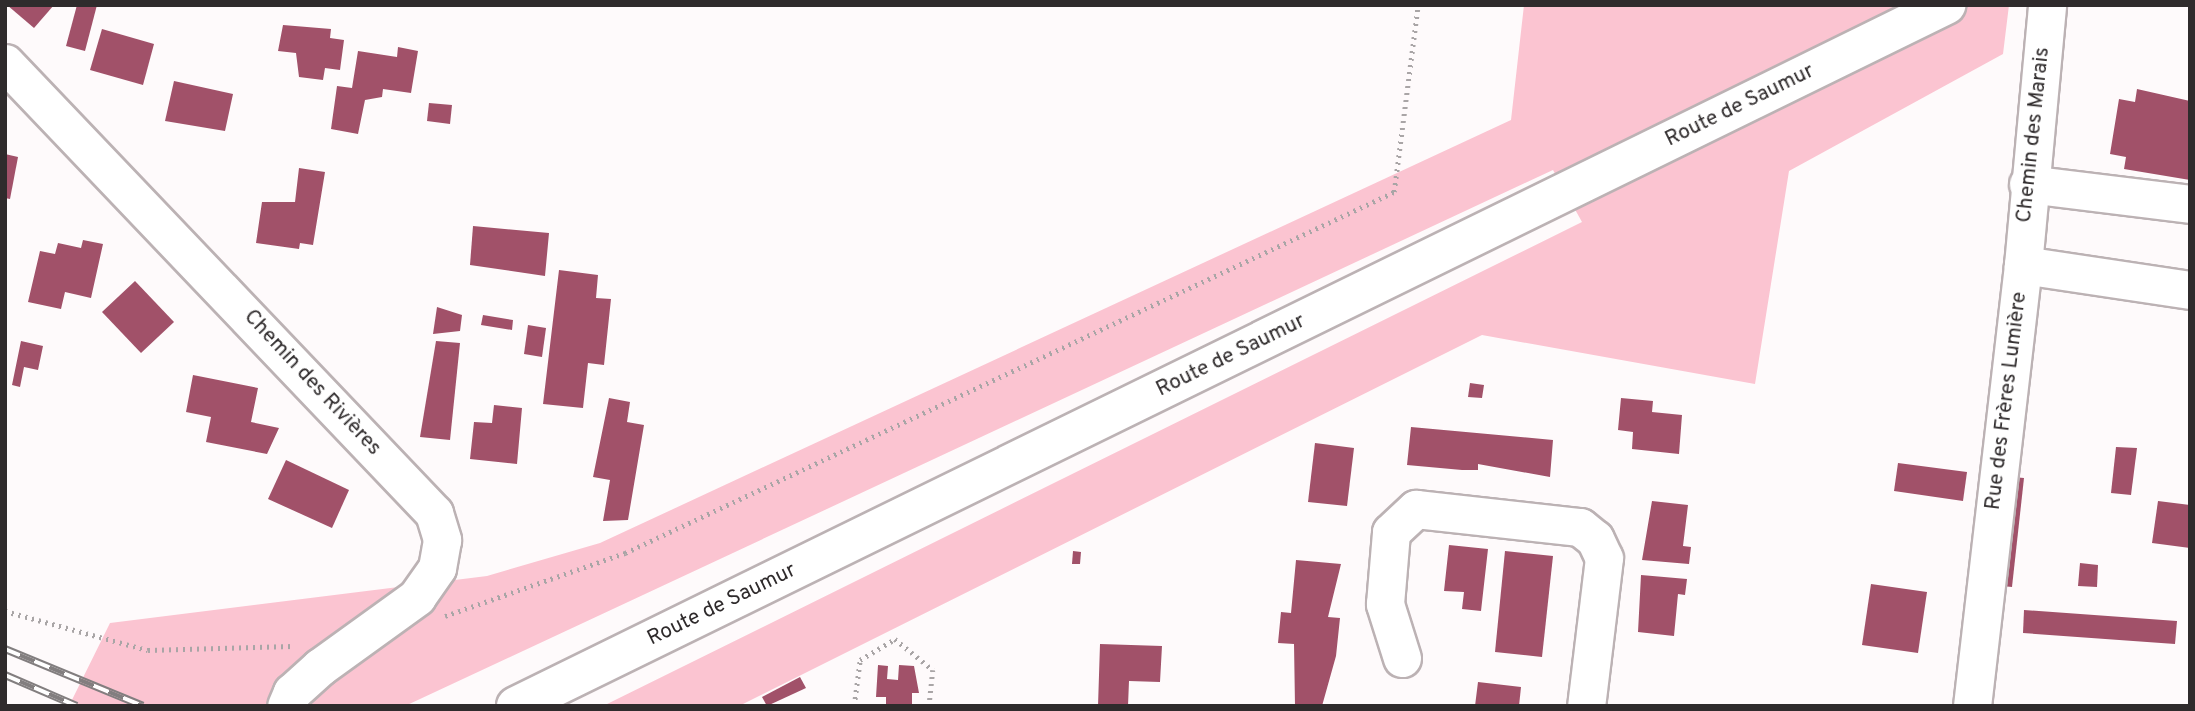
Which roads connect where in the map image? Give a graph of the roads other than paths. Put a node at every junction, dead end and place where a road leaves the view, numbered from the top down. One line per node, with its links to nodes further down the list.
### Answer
1 (1946, 5): 10 (main road, Route de Saumur)
2 (2047, 5): 4 (street, Chemin des Marais)
3 (5, 63): 9 (street, Chemin des Rivières)
4 (2028, 184): 5 (street); 6 (street, Chemin des Marais)
5 (2190, 204)
6 (2023, 265): 7 (street, Rue des Frères Lumière); 12 (street, Rue des Frères Lumière)
7 (2190, 290)
8 (1402, 659): 11 (street)
9 (286, 706)
10 (516, 706)
11 (1586, 706)
12 (1972, 706)

